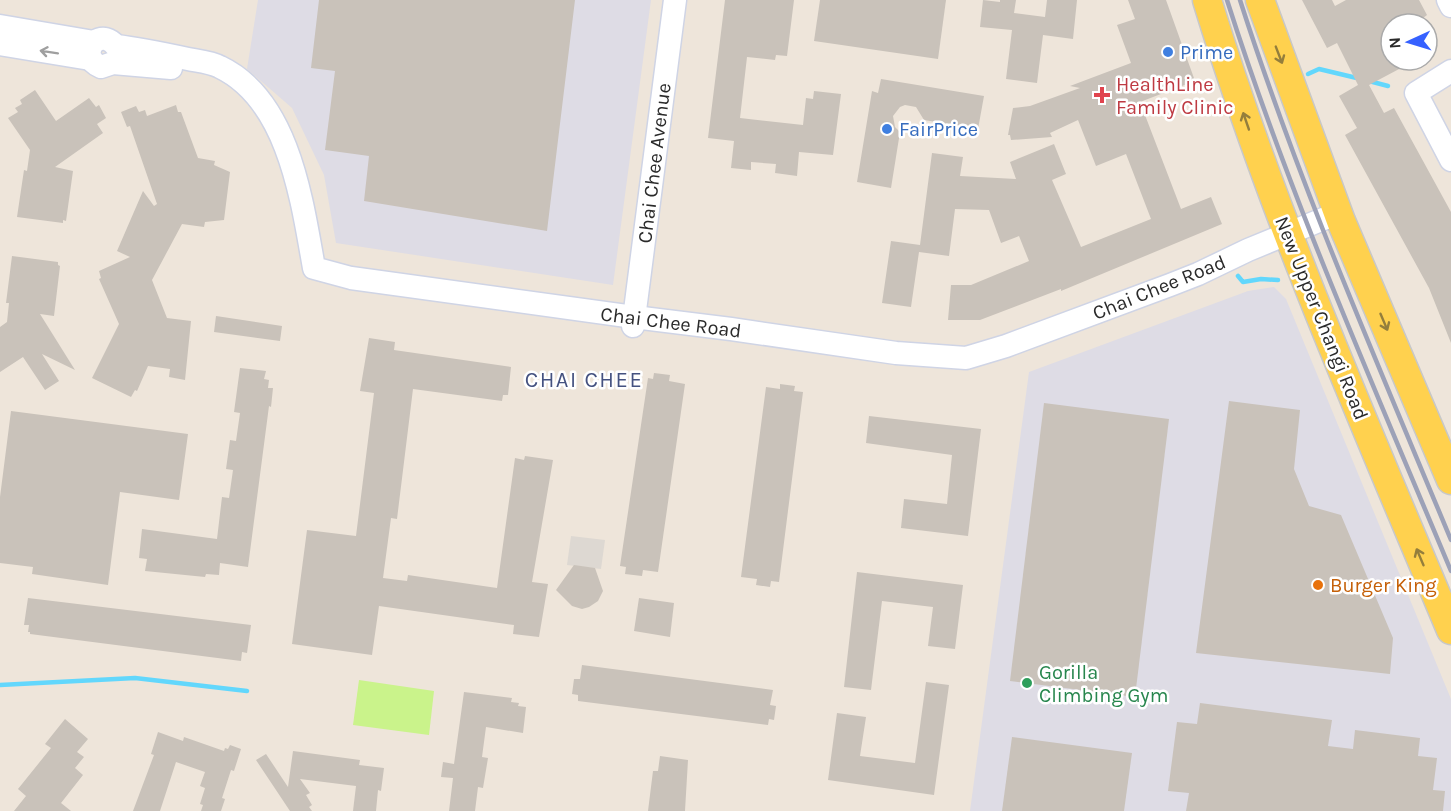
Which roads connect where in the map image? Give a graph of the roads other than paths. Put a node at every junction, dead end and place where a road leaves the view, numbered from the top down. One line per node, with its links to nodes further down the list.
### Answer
1 (675, 0): 13 (street, Chai Chee Avenue)
2 (1207, 0): 12 (main road, New Upper Changi Road, one-way to 2)
3 (1260, 0): 11 (main road, one-way to 11)
4 (1448, 0): 5 (street)
5 (1451, 6)
6 (0, 26): 8 (street, Chai Chee Road)
7 (0, 44): 8 (street, Chai Chee Road, one-way to 7)
8 (104, 52): 13 (street, Chai Chee Road)
9 (1451, 71): 10 (street)
10 (1451, 160)
11 (1340, 217): 12 (street, Chai Chee Road); 14 (main road, one-way to 14)
12 (1289, 238): 13 (street, Chai Chee Road); 15 (main road, New Upper Changi Road, one-way to 12)
13 (633, 322)
14 (1451, 480)
15 (1451, 630)

